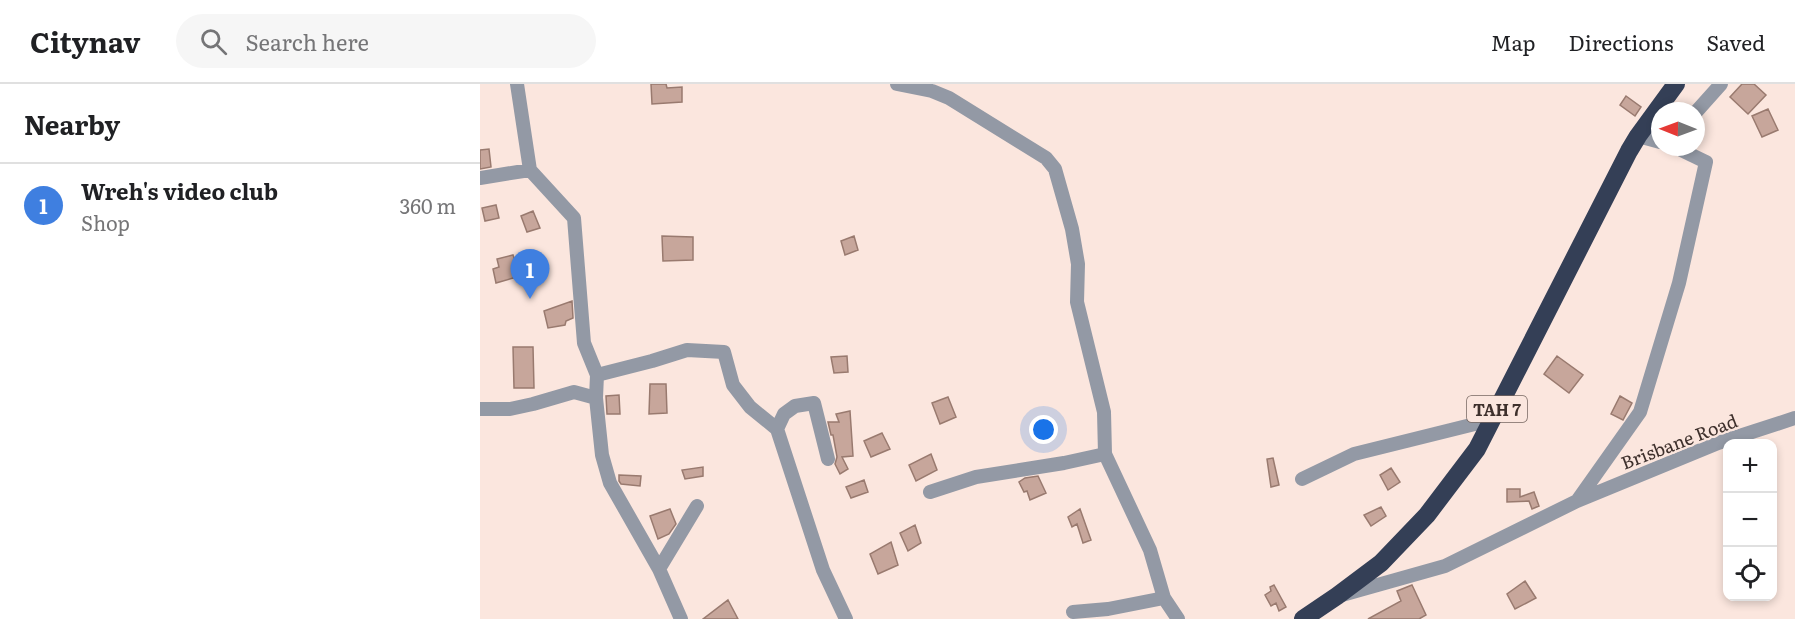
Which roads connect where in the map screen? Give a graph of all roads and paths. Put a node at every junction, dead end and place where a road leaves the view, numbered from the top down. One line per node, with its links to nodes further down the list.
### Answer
1 (517, 84): 9 (street)
2 (897, 84): 17 (street)
3 (1676, 84): 6 (highway, TAH 7)
4 (1721, 84): 5 (street)
5 (1705, 102)
6 (1638, 136): 7 (street); 15 (highway, TAH 7)
7 (1651, 140)
8 (1694, 156): 21 (street)
9 (530, 170): 10 (street); 11 (street)
10 (480, 178)
11 (597, 375): 12 (street); 16 (street)
12 (596, 398): 13 (street); 23 (street)
13 (480, 409)
14 (1795, 418): 21 (street, Brisbane Road)
15 (1491, 420): 19 (street); 24 (highway, TAH 7)
16 (777, 429): 18 (street); 28 (street)
17 (1105, 454): 20 (street); 25 (street)
18 (828, 459)
19 (1302, 479)
20 (930, 492)
21 (1577, 501): 24 (street, Brisbane Road)
22 (697, 506): 23 (street)
23 (659, 569): 27 (street)
24 (1337, 596): 30 (highway, TAH 7)
25 (1164, 598): 26 (street); 29 (street)
26 (1073, 612)
27 (681, 619)
28 (846, 619)
29 (1178, 619)
30 (1303, 619)

